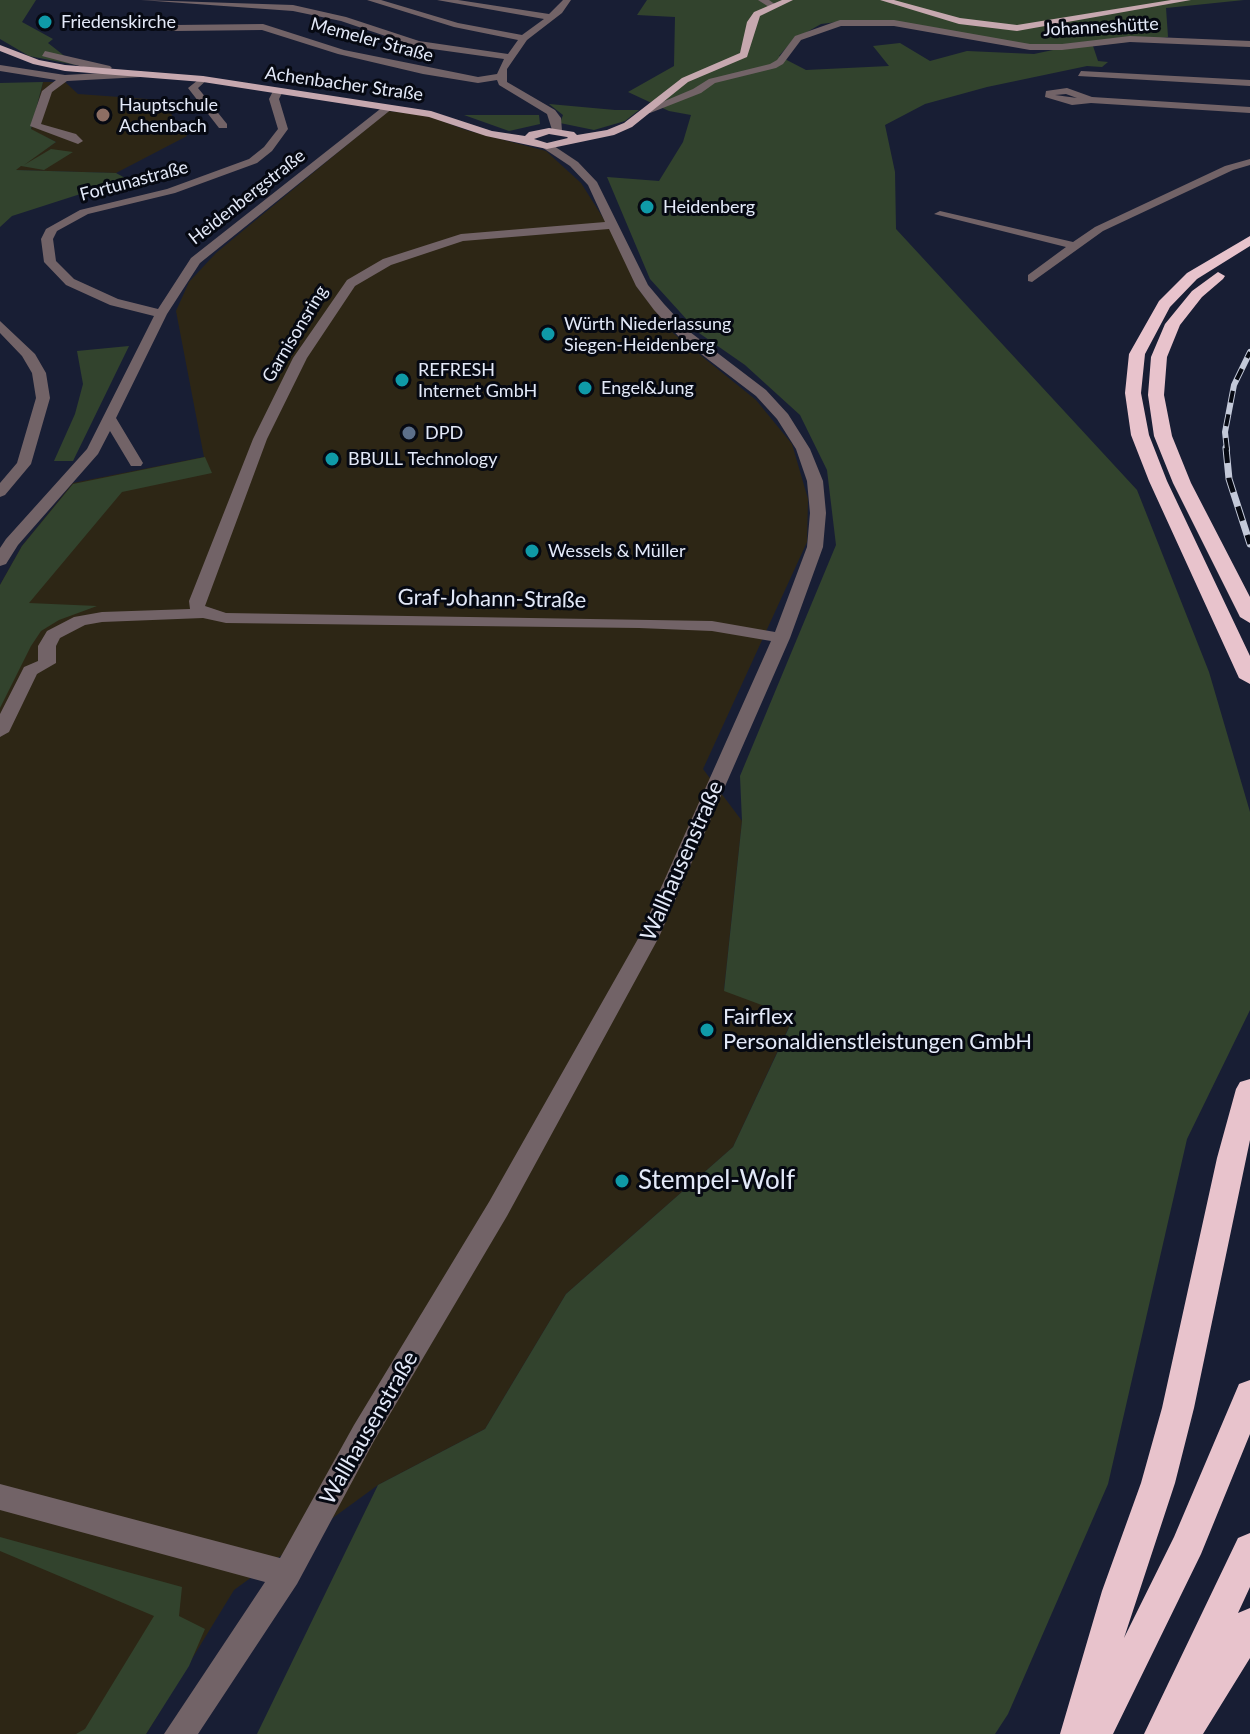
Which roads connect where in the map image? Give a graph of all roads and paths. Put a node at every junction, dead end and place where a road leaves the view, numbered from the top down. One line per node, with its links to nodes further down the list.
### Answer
1 (145, 0): 14 (street)
2 (371, 0): 10 (street)
3 (441, 0): 8 (street)
4 (567, 0): 8 (street)
5 (884, 0): 6 (main road)
6 (1187, 0)
7 (778, 1): 26 (main road, Achenbacher Straße)
8 (551, 17): 10 (street)
9 (90, 22): 18 (street, Memeler Straße)
10 (524, 38): 14 (street)
11 (1250, 44): 26 (street, Johanneshütte)
12 (0, 48): 16 (main road, Achenbacher Straße)
13 (45, 54): 16 (street, Achenbacher Straße)
14 (509, 57): 18 (street)
15 (0, 68): 19 (street)
16 (141, 74): 19 (street); 20 (main road, Achenbacher Straße)
17 (1081, 74): 21 (street)
18 (503, 76): 27 (street)
19 (65, 78): 32 (street)
20 (203, 79): 22 (main road, Achenbacher Straße); 28 (street)
21 (1250, 83)
22 (278, 91): 24 (main road, Achenbacher Straße); 42 (street, Fortunastraße)
23 (1091, 100): 25 (street)
24 (388, 108): 30 (main road, Achenbacher Straße); 42 (street, Heidenbergstraße)
25 (1250, 110)
26 (646, 111): 31 (main road, Achenbacher Straße)
27 (551, 112): 29 (street); 30 (street)
28 (223, 126)
29 (557, 131): 30 (main road, Achenbacher Straße); 31 (main road, Achenbacher Straße)
30 (534, 135): 33 (main road, Achenbacher Straße)
31 (570, 139): 33 (main road, Achenbacher Straße); 35 (street, Wallhausenstraße)
32 (78, 141)
33 (547, 146): 35 (street, Wallhausenstraße)
34 (1250, 162): 39 (street)
35 (574, 164): 37 (street, Wallhausenstraße)
36 (940, 214): 39 (street)
37 (613, 225): 48 (street, Garnisonsring); 50 (street, Wallhausenstraße)
38 (1250, 240): 51 (highway)
39 (1075, 246): 41 (street)
40 (1250, 255): 49 (highway)
41 (1032, 278)
42 (161, 314): 44 (street, Heidenbergstraße)
43 (0, 325): 46 (street)
44 (111, 421): 45 (street); 47 (street, Heidenbergstraße)
45 (136, 463)
46 (0, 492)
47 (0, 560)
48 (203, 613): 50 (street, Graf-Johann-Straße); 52 (street, Graf-Johann-Straße)
49 (1250, 617)
50 (781, 638): 57 (street, Wallhausenstraße)
51 (1250, 678)
52 (0, 732)
53 (1250, 1089): 60 (highway)
54 (1250, 1394): 61 (highway)
55 (0, 1497): 57 (street)
56 (1250, 1549): 62 (highway)
57 (287, 1574): 59 (street, Wallhausenstraße)
58 (1250, 1625): 63 (highway)
59 (180, 1734)
60 (1079, 1734)
61 (1093, 1734)
62 (1163, 1734)
63 (1182, 1734)

